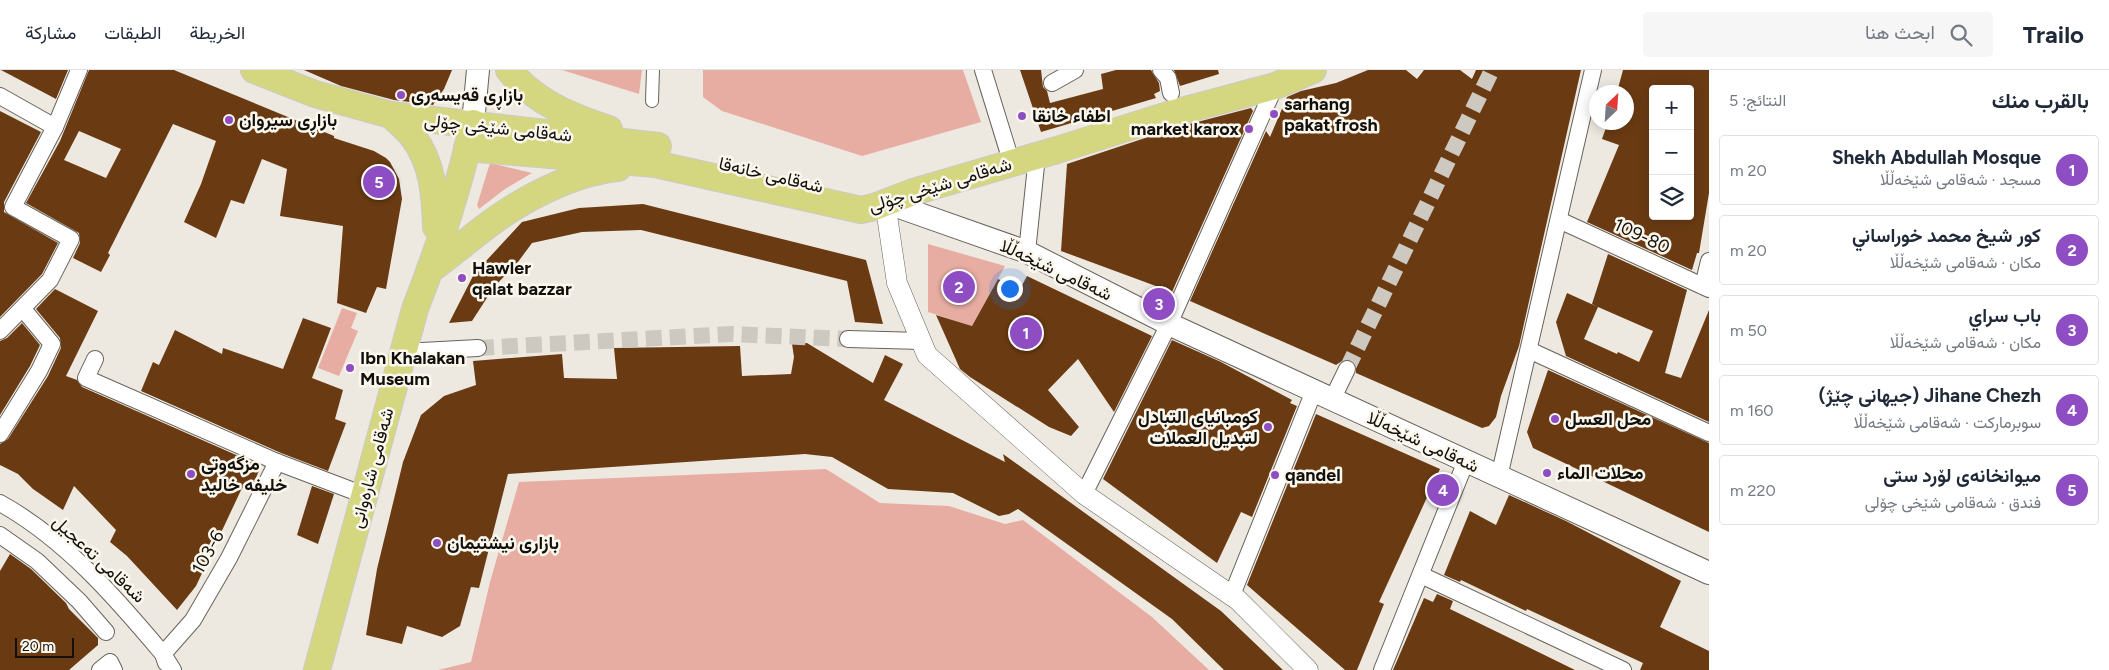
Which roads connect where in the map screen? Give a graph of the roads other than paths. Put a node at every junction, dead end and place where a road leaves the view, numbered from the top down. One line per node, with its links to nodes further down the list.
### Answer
1 (79, 70): 17 (street)
2 (254, 70): 16 (main road, شەقامی شێخی چۆلی)
3 (478, 70): 18 (main road)
4 (509, 70): 19 (main road)
5 (653, 70): 15 (street)
6 (982, 70): 21 (street)
7 (1075, 70): 11 (street)
8 (1161, 70): 13 (street)
9 (1313, 70): 12 (main road, شەقامی شێخی چۆلی)
10 (1593, 70): 23 (street)
11 (1052, 83)
12 (1275, 86): 20 (main road, شەقامی شێخی چۆلی); 29 (street)
13 (1170, 92)
14 (0, 96): 17 (street)
15 (652, 101)
16 (391, 115): 18 (main road, شەقامی شێخی چۆلی); 25 (main road)
17 (55, 127): 28 (street)
18 (470, 135): 19 (main road, شەقامی شێخی چۆلی); 25 (main road, شەقامی شارەوانی)
19 (657, 155): 22 (main road, شەقامی خانەقا); 25 (main road)
20 (1037, 156): 21 (main road, شەقامی شێخی چۆلی); 24 (street)
21 (1012, 164): 22 (main road, شەقامی شێخی چۆلی)
22 (885, 202): 24 (main road, شەقامی شێخەڵڵا); 32 (street)
23 (1559, 220): 27 (street, 109-80); 34 (street)
24 (1027, 252): 29 (main road, شەقامی شێخەڵڵا)
25 (433, 259): 35 (main road, شەقامی شارەوانی)
26 (1709, 261): 27 (street)
27 (1706, 287)
28 (23, 309): 30 (street); 40 (street)
29 (1169, 324): 38 (main road, شەقامی شێخەڵڵا); 44 (street)
30 (0, 331)
31 (848, 339): 32 (street)
32 (922, 341): 44 (street)
33 (478, 348): 35 (street)
34 (1529, 350): 39 (street); 43 (street)
35 (403, 352): 45 (main road, شەقامی شارەوانی)
36 (95, 360): 42 (street)
37 (1347, 369): 38 (street)
38 (1323, 396): 41 (main road, شەقامی شێخەڵڵا); 50 (street)
39 (1709, 433)
40 (0, 434)
41 (1466, 461): 43 (main road, شەقامی شێخەڵڵا); 49 (street)
42 (276, 462): 45 (street); 52 (street, 103-6)
43 (1499, 477): 48 (main road, شەقامی شێخەڵڵا)
44 (1084, 494): 50 (street)
45 (364, 495): 55 (main road, شەقامی شارەوانی)
46 (0, 503): 52 (street, شەقامی تەعجیل)
47 (0, 535): 51 (street)
48 (1709, 573)
49 (1421, 575): 57 (street); 58 (street)
50 (1232, 595): 56 (street)
51 (106, 632)
52 (163, 654): 53 (street, شەقامی تەعجیل); 54 (street, شەقامی تەعجیل)
53 (168, 670)
54 (173, 670)
55 (317, 670)
56 (1308, 670)
57 (1382, 670)
58 (1623, 670)

